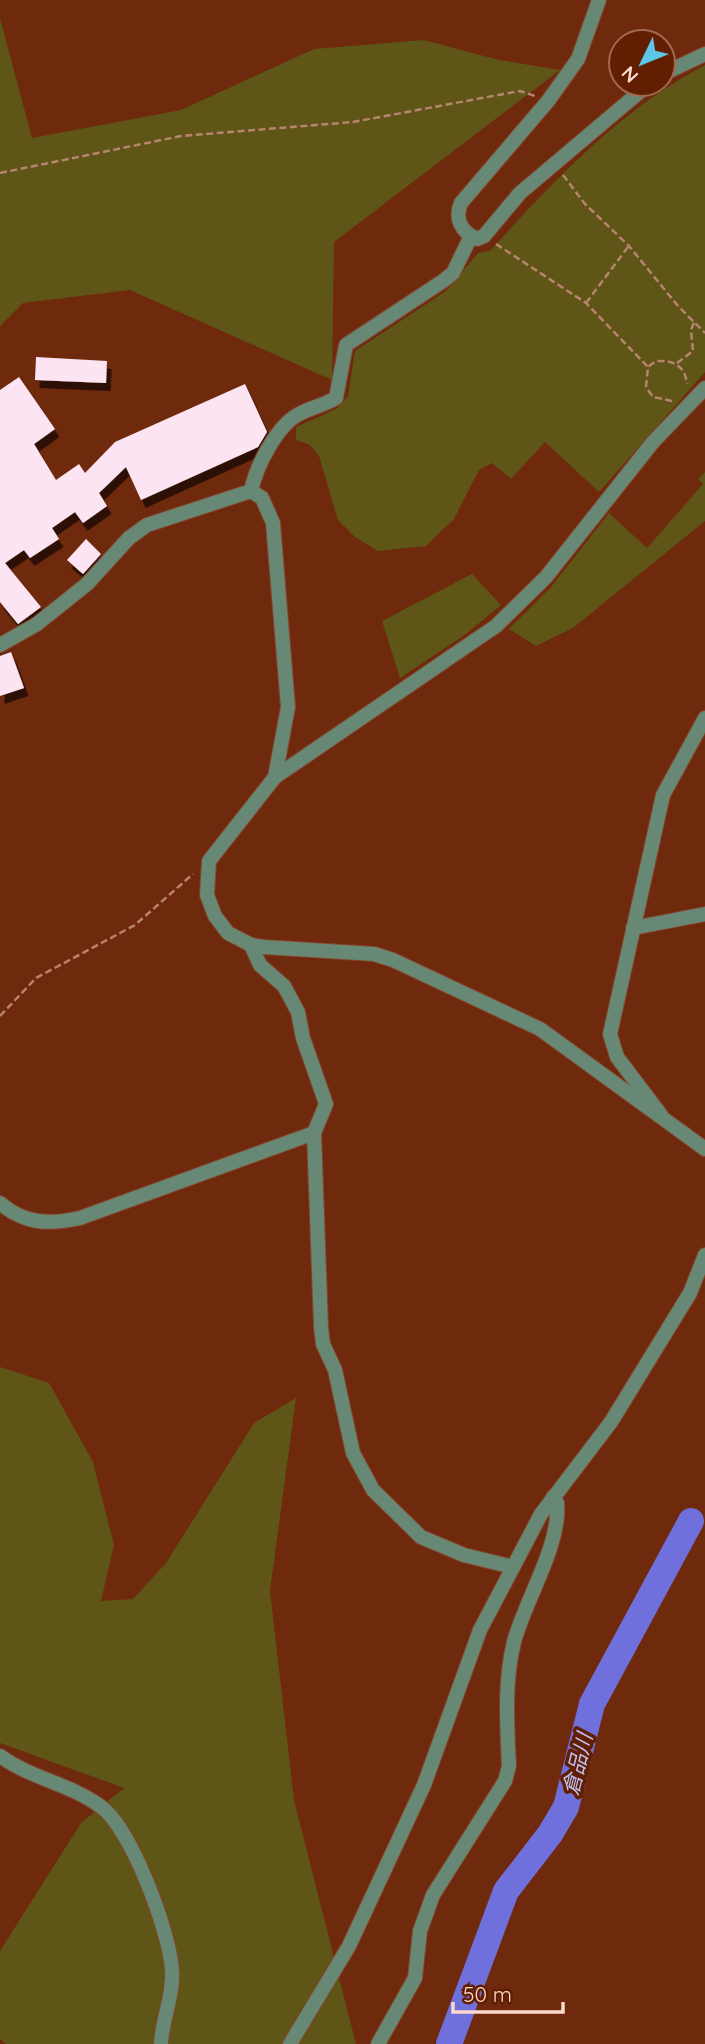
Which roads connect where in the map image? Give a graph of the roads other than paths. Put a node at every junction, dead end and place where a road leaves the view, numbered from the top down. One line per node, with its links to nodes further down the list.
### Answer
1 (599, 0): 5 (street)
2 (705, 54): 3 (street)
3 (677, 67)
4 (632, 98): 5 (street)
5 (471, 236): 7 (street)
6 (705, 388): 10 (street)
7 (251, 491): 8 (street); 10 (street)
8 (0, 645)
9 (704, 722): 12 (street)
10 (275, 777): 13 (street)
11 (705, 914): 12 (street)
12 (633, 928): 14 (street)
13 (251, 945): 14 (street); 15 (street)
14 (661, 1116): 16 (street)
15 (314, 1133): 17 (street); 20 (street)
16 (705, 1149)
17 (0, 1203)
18 (705, 1255): 19 (street)
19 (553, 1497): 20 (street); 24 (street)
20 (513, 1567): 23 (street)
21 (0, 1756): 22 (street)
22 (161, 2044)
23 (290, 2044)
24 (378, 2044)

